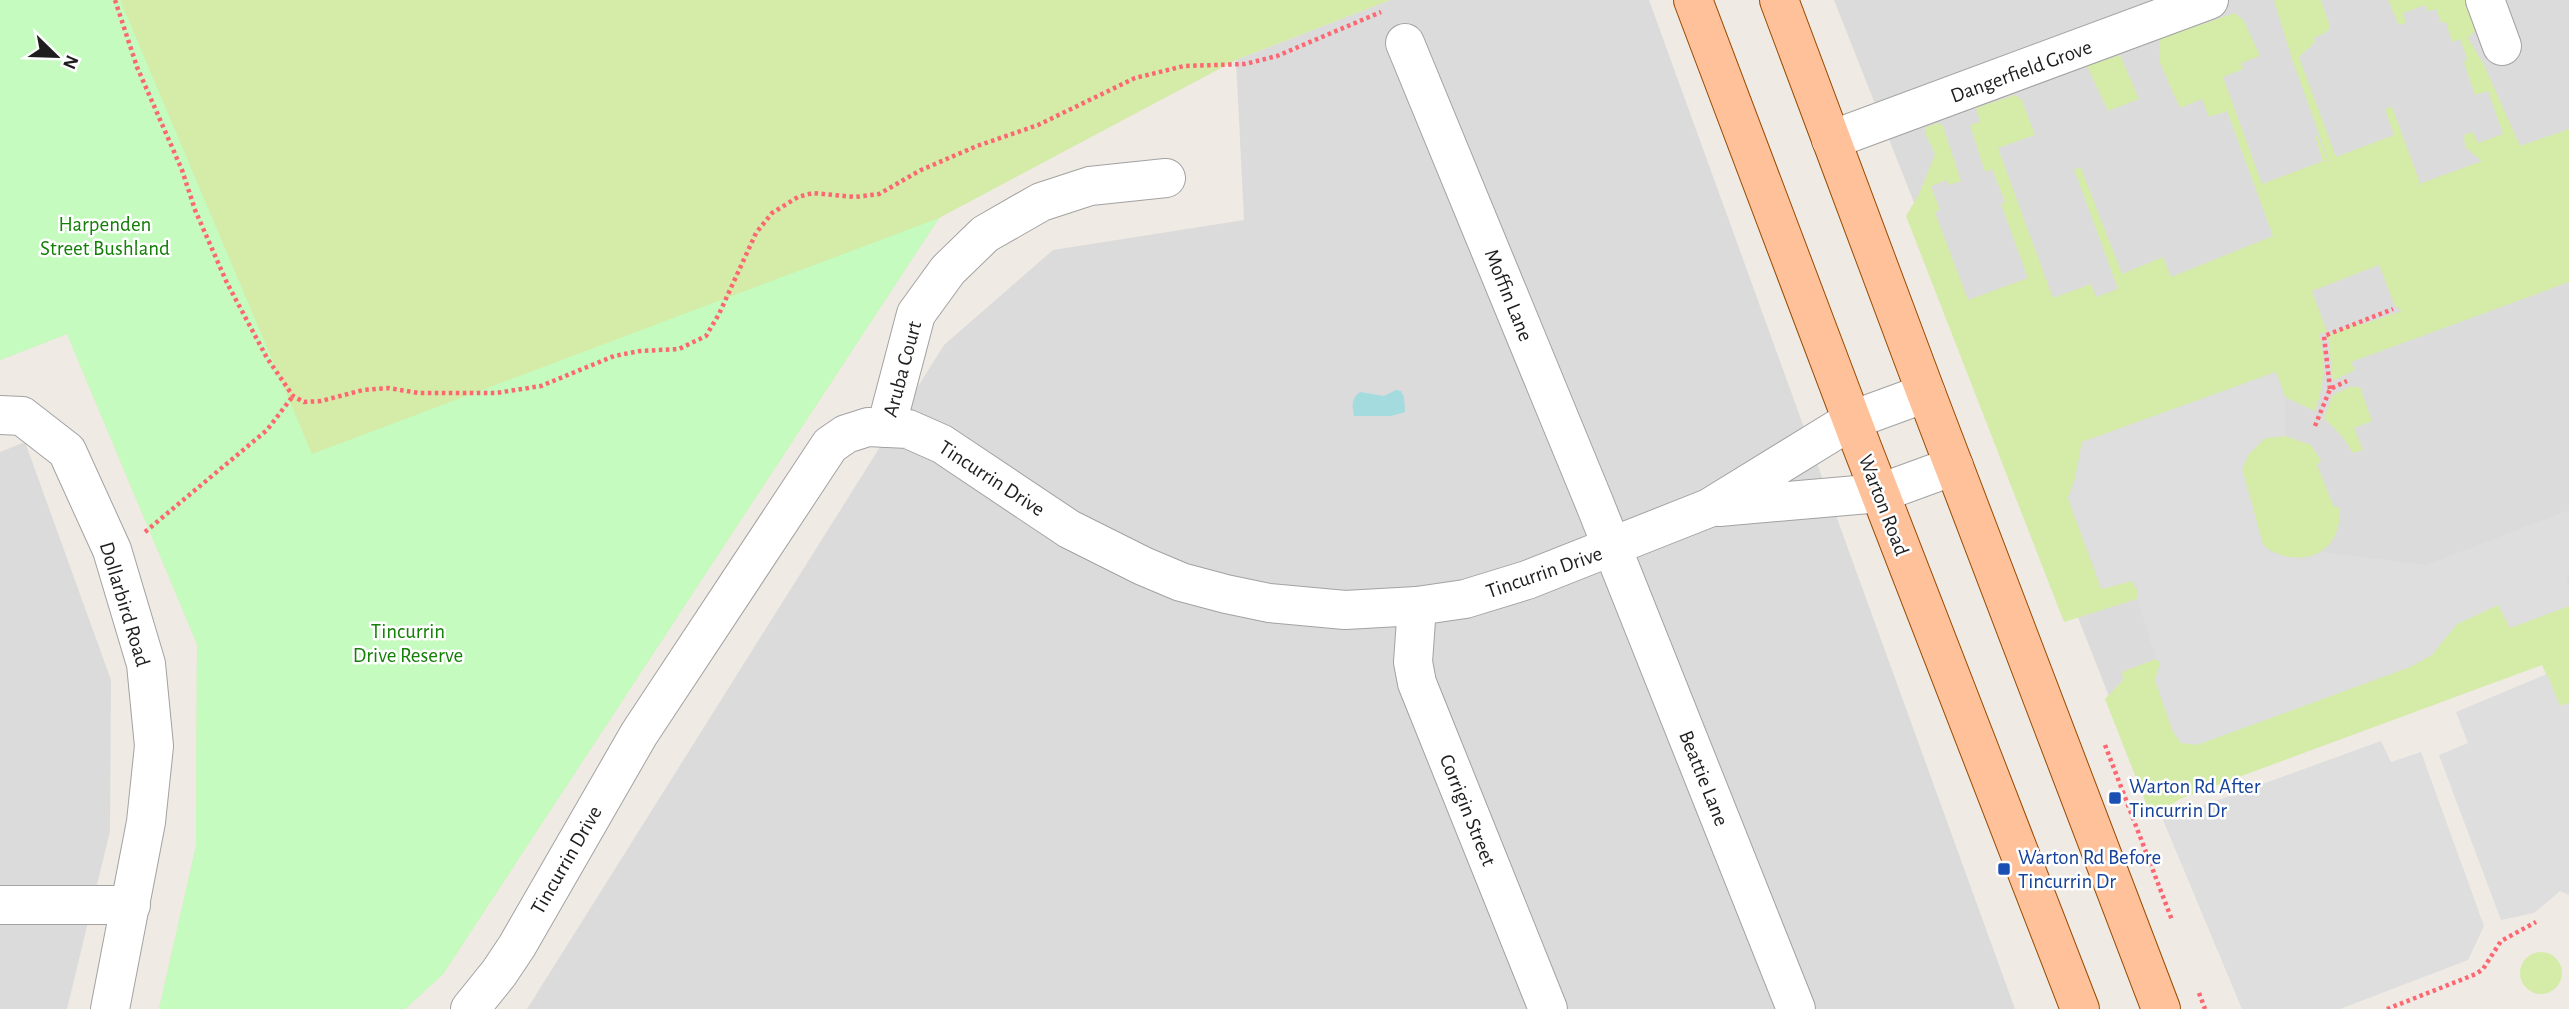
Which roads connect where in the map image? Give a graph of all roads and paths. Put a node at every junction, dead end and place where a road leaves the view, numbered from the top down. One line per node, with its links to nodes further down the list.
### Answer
1 (115, 0): 14 (path)
2 (1693, 0): 16 (main road, Warton Road)
3 (1779, 0): 8 (main road)
4 (2209, 0): 8 (street, Dangerfield Grove)
5 (2485, 0): 7 (street)
6 (1405, 43): 14 (path); 22 (street, Moffin Lane)
7 (2502, 46)
8 (1831, 140): 13 (main road)
9 (1166, 178): 18 (street, Aruba Court)
10 (2393, 309): 12 (path)
11 (2347, 381): 12 (path)
12 (2330, 389): 17 (path)
13 (1926, 393): 16 (street, Tincurrin Drive); 19 (main road)
14 (293, 396): 23 (path)
15 (0, 415): 23 (street, Dollarbird Road)
16 (1852, 420): 20 (main road, Warton Road); 21 (street, Tincurrin Drive)
17 (2315, 426)
18 (886, 428): 24 (street, Tincurrin Drive); 32 (street, Tincurrin Drive)
19 (1954, 466): 20 (street, Tincurrin Drive); 36 (main road)
20 (1880, 493): 21 (street, Tincurrin Drive); 35 (main road, Warton Road)
21 (1710, 508): 22 (street, Tincurrin Drive)
22 (1612, 548): 24 (street, Tincurrin Drive); 34 (street, Beattie Lane)
23 (112, 550): 27 (street, Dollarbird Road)
24 (1417, 606): 33 (street, Corrigin Street)
25 (2100, 732): 29 (path)
26 (0, 905): 27 (street)
27 (131, 905): 31 (street, Dollarbird Road)
28 (2536, 922): 38 (path)
29 (2176, 932)
30 (2196, 983): 37 (path)
31 (110, 1009)
32 (470, 1009)
33 (1548, 1009)
34 (1796, 1009)
35 (2080, 1009)
36 (2161, 1009)
37 (2205, 1009)
38 (2387, 1009)

